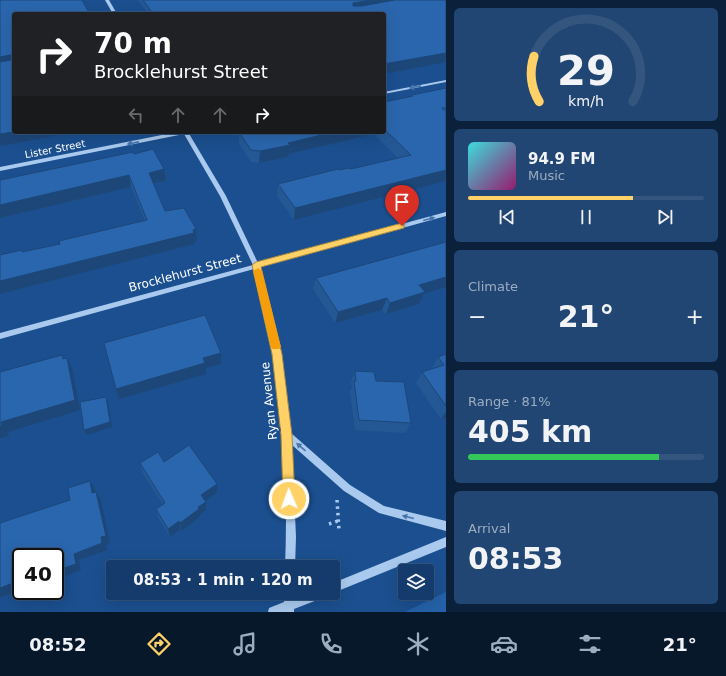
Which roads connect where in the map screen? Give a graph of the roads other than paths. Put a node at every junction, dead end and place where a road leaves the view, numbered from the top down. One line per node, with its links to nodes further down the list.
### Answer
1 (107, 0): 2 (street)
2 (115, 12)
3 (446, 81): 4 (street, one-way to 4)
4 (386, 93)
5 (175, 134): 7 (street, Lister Street, one-way to 7)
6 (186, 134): 9 (street, Ryan Avenue)
7 (0, 169)
8 (446, 214): 9 (street, Brocklehurst Street, one-way to 8)
9 (256, 265): 10 (street, Brocklehurst Street); 11 (street, Ryan Avenue)
10 (0, 336)
11 (287, 435): 12 (street, one-way to 11); 14 (street, Ryan Avenue)
12 (446, 526)
13 (446, 542): 15 (street)
14 (290, 560)
15 (340, 585)
16 (307, 600): 17 (street)
17 (289, 609): 18 (street)
18 (273, 612)

